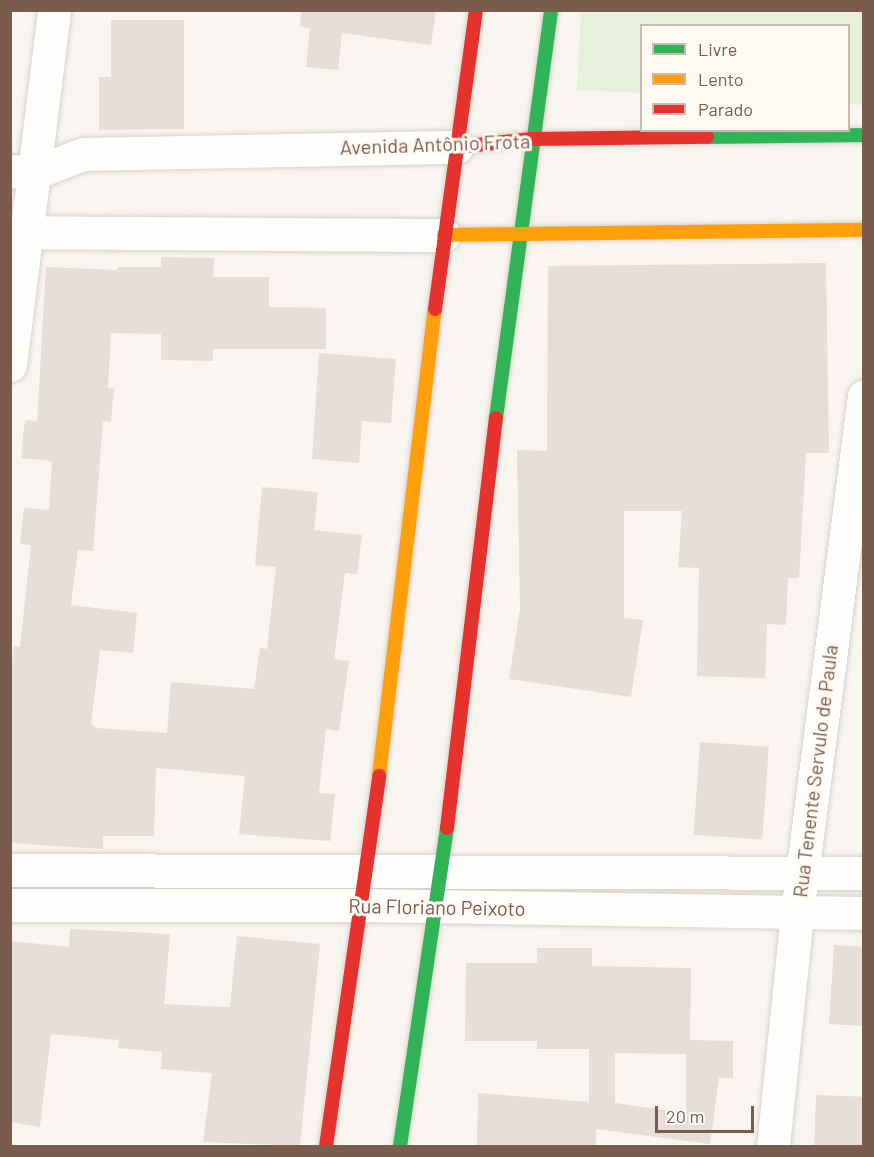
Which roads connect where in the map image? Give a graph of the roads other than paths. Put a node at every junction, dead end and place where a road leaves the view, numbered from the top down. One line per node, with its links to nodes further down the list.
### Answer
1 (54, 10): 7 (street)
2 (476, 10): 6 (street)
3 (551, 10): 5 (street)
4 (864, 135): 5 (street, Avenida Antônio Frota)
5 (532, 139): 6 (street, Avenida Antônio Frota); 10 (street)
6 (457, 147): 7 (street, Avenida Antônio Frota); 11 (street)
7 (24, 172): 9 (street)
8 (864, 230): 10 (street)
9 (18, 232): 11 (street); 12 (street)
10 (518, 234): 11 (street); 16 (street)
11 (444, 235): 15 (street)
12 (10, 365)
13 (864, 396): 17 (street, Rua Tenente Servulo de Paula)
14 (10, 870): 15 (street, Rua Floriano Peixoto)
15 (368, 872): 16 (street, Rua Floriano Peixoto); 20 (street)
16 (442, 873): 17 (street, Rua Floriano Peixoto); 21 (street)
17 (802, 873): 18 (street, Rua Floriano Peixoto); 22 (street, Rua Tenente Servulo de Paula)
18 (864, 873)
19 (10, 905): 20 (street, Rua Floriano Peixoto)
20 (361, 905): 21 (street, Rua Floriano Peixoto); 24 (street)
21 (436, 907): 22 (street, Rua Floriano Peixoto); 25 (street)
22 (797, 913): 23 (street, Rua Floriano Peixoto); 26 (street, Rua Tenente Servulo de Paula)
23 (864, 913)
24 (326, 1146)
25 (400, 1146)
26 (774, 1146)

